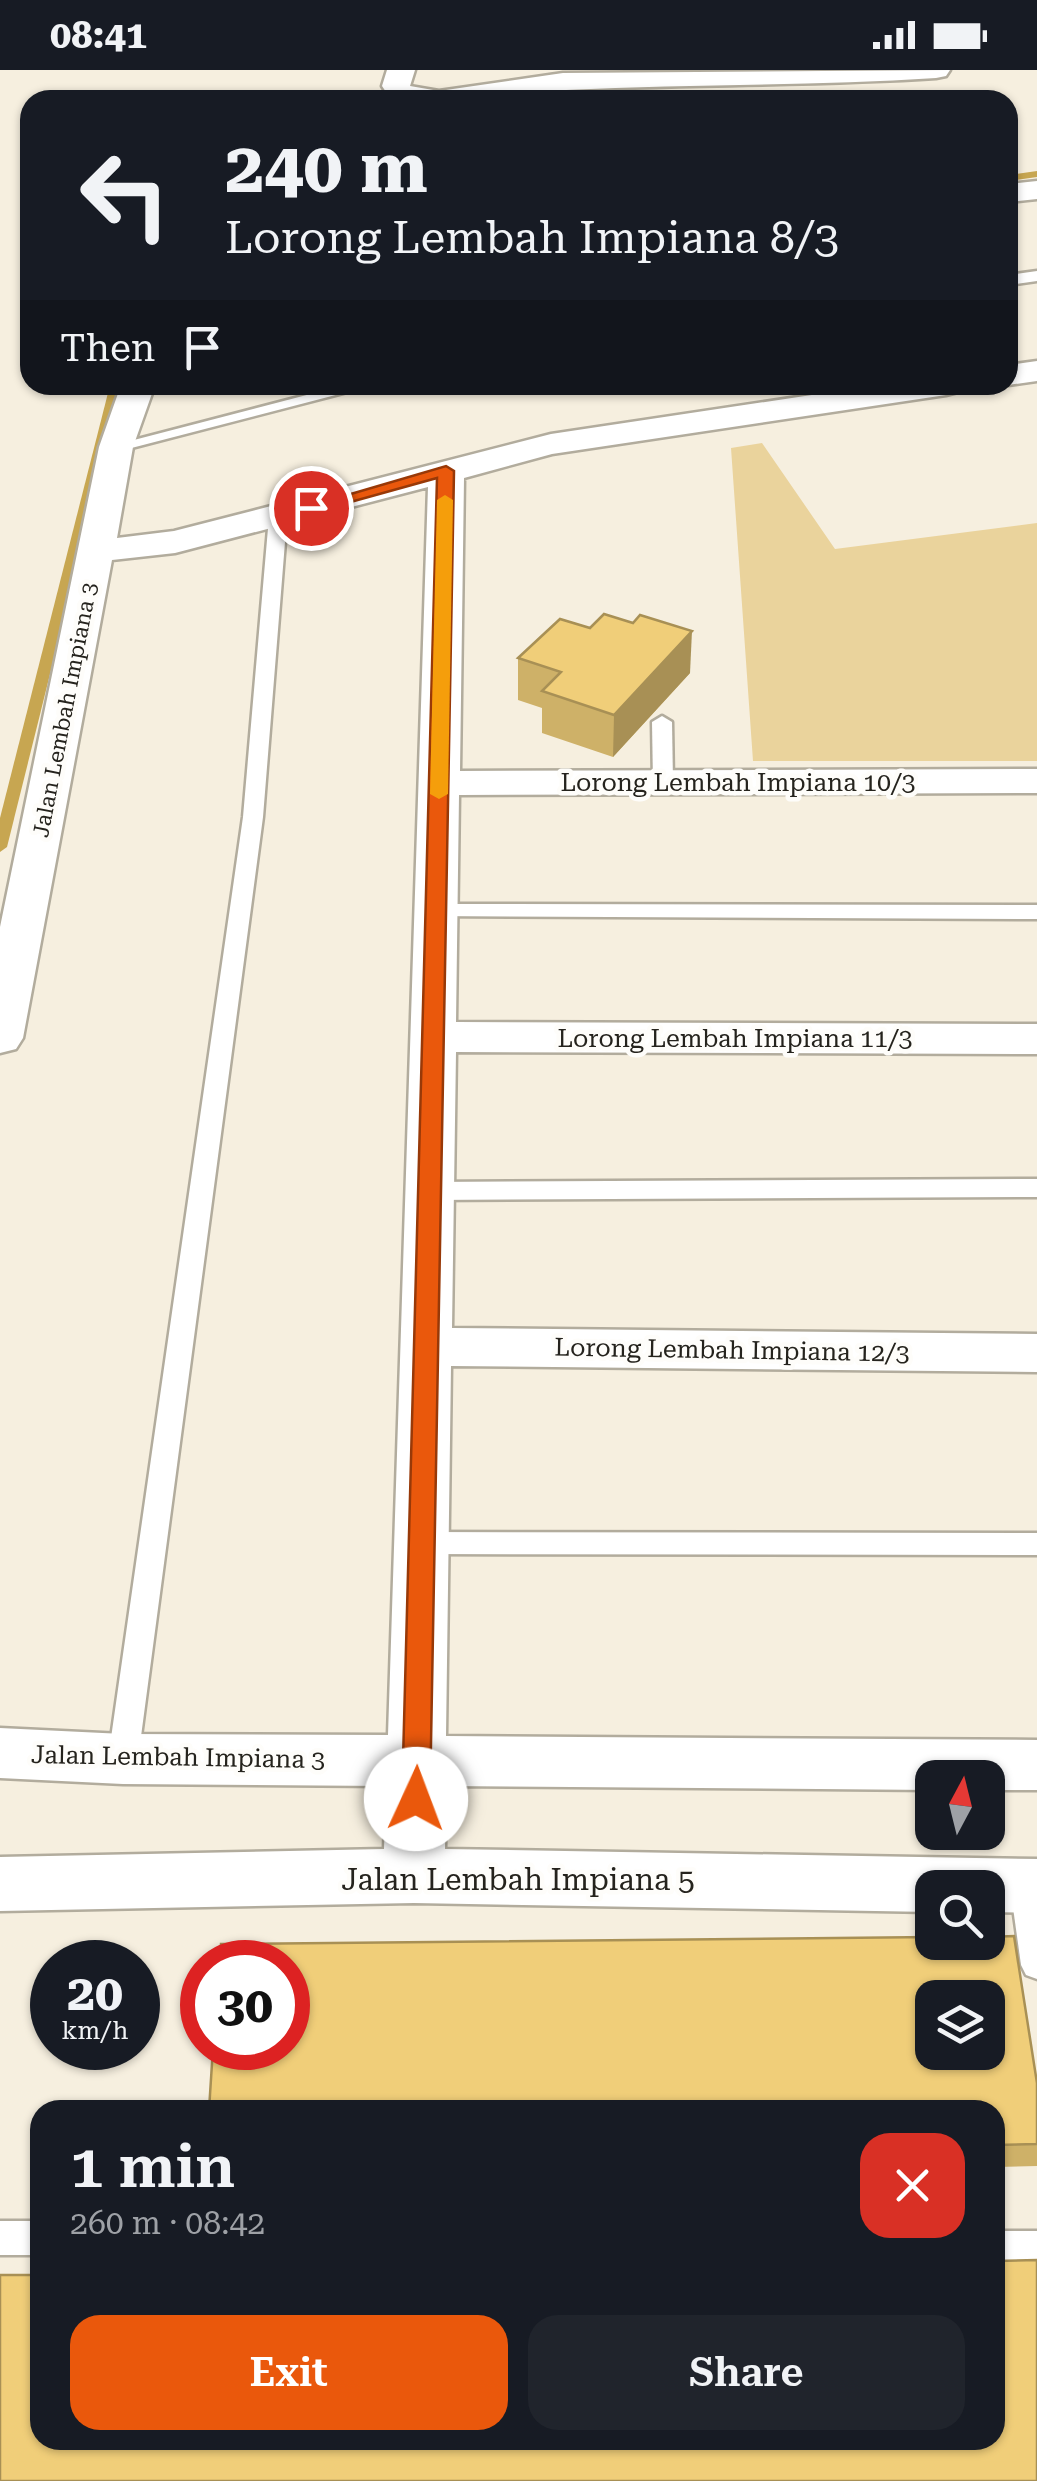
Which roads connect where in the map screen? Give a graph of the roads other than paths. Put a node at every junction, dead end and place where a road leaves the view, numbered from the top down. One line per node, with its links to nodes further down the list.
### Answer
1 (936, 70): 3 (street)
2 (678, 74): 3 (street); 4 (street)
3 (814, 74)
4 (531, 78): 5 (street)
5 (481, 90)
6 (135, 395): 9 (street, Jalan Lembah Impiana 3)
7 (326, 395): 9 (lane)
8 (842, 395): 10 (street)
9 (116, 448): 12 (street, Jalan Lembah Impiana 3)
10 (446, 471): 11 (street); 16 (street)
11 (278, 517): 12 (street); 29 (lane)
12 (97, 551): 20 (street, Jalan Lembah Impiana 3)
13 (662, 722): 15 (lane)
14 (1037, 781): 15 (street, Lorong Lembah Impiana 10/3)
15 (663, 782): 16 (street, Lorong Lembah Impiana 10/3)
16 (439, 783): 17 (street)
17 (436, 911): 18 (lane); 19 (street)
18 (1037, 912)
19 (434, 1037): 21 (street, Lorong Lembah Impiana 11/3); 23 (street)
20 (0, 1038)
21 (1037, 1038)
22 (1037, 1188): 23 (lane)
23 (430, 1192): 24 (street)
24 (427, 1347): 25 (street, Lorong Lembah Impiana 12/3); 26 (street)
25 (1037, 1353)
26 (423, 1543): 27 (lane); 30 (street)
27 (1037, 1544)
28 (0, 1753): 29 (street, Jalan Lembah Impiana 3)
29 (123, 1759): 30 (street, Jalan Lembah Impiana 3)
30 (417, 1760): 31 (street); 32 (street)
31 (1037, 1765)
32 (414, 1876): 33 (street, Jalan Lembah Impiana 5); 34 (street, Jalan Lembah Impiana 5)
33 (0, 1884)
34 (1031, 1886): 35 (lane)
35 (1037, 1965)
36 (0, 2238): 37 (lane)
37 (30, 2238)
38 (1005, 2248): 39 (lane)
39 (1037, 2248)

